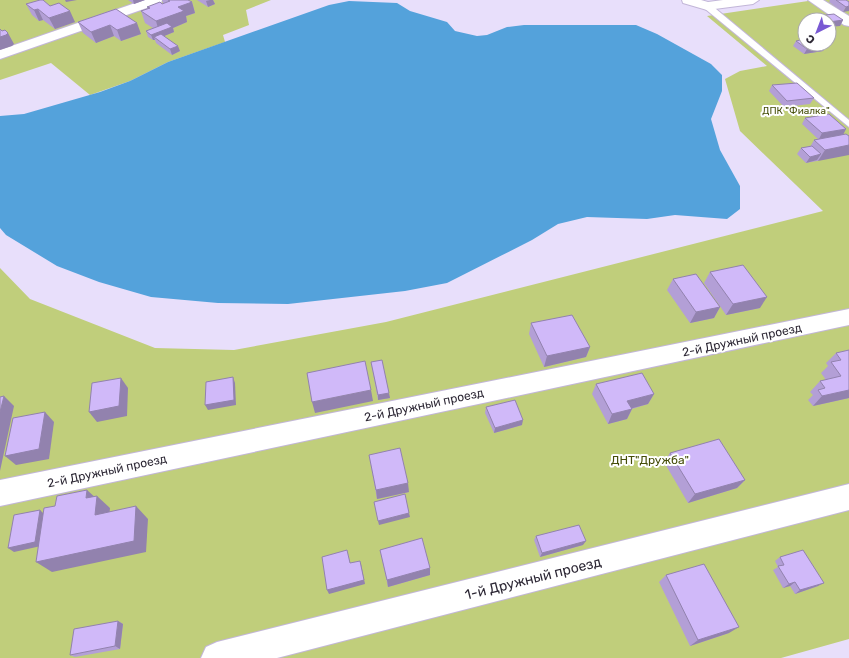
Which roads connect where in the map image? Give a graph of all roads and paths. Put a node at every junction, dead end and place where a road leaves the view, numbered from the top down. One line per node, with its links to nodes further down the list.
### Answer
1 (156, 0): 7 (street)
2 (688, 0): 5 (street)
3 (753, 0): 5 (street)
4 (814, 0): 6 (street)
5 (707, 6): 8 (lane)
6 (849, 22)
7 (0, 56)
8 (849, 124)
9 (849, 317): 10 (street, 2-й Дружный проезд)
10 (0, 493)
11 (849, 497): 12 (street, 1-й Дружный проезд)
12 (217, 658)

